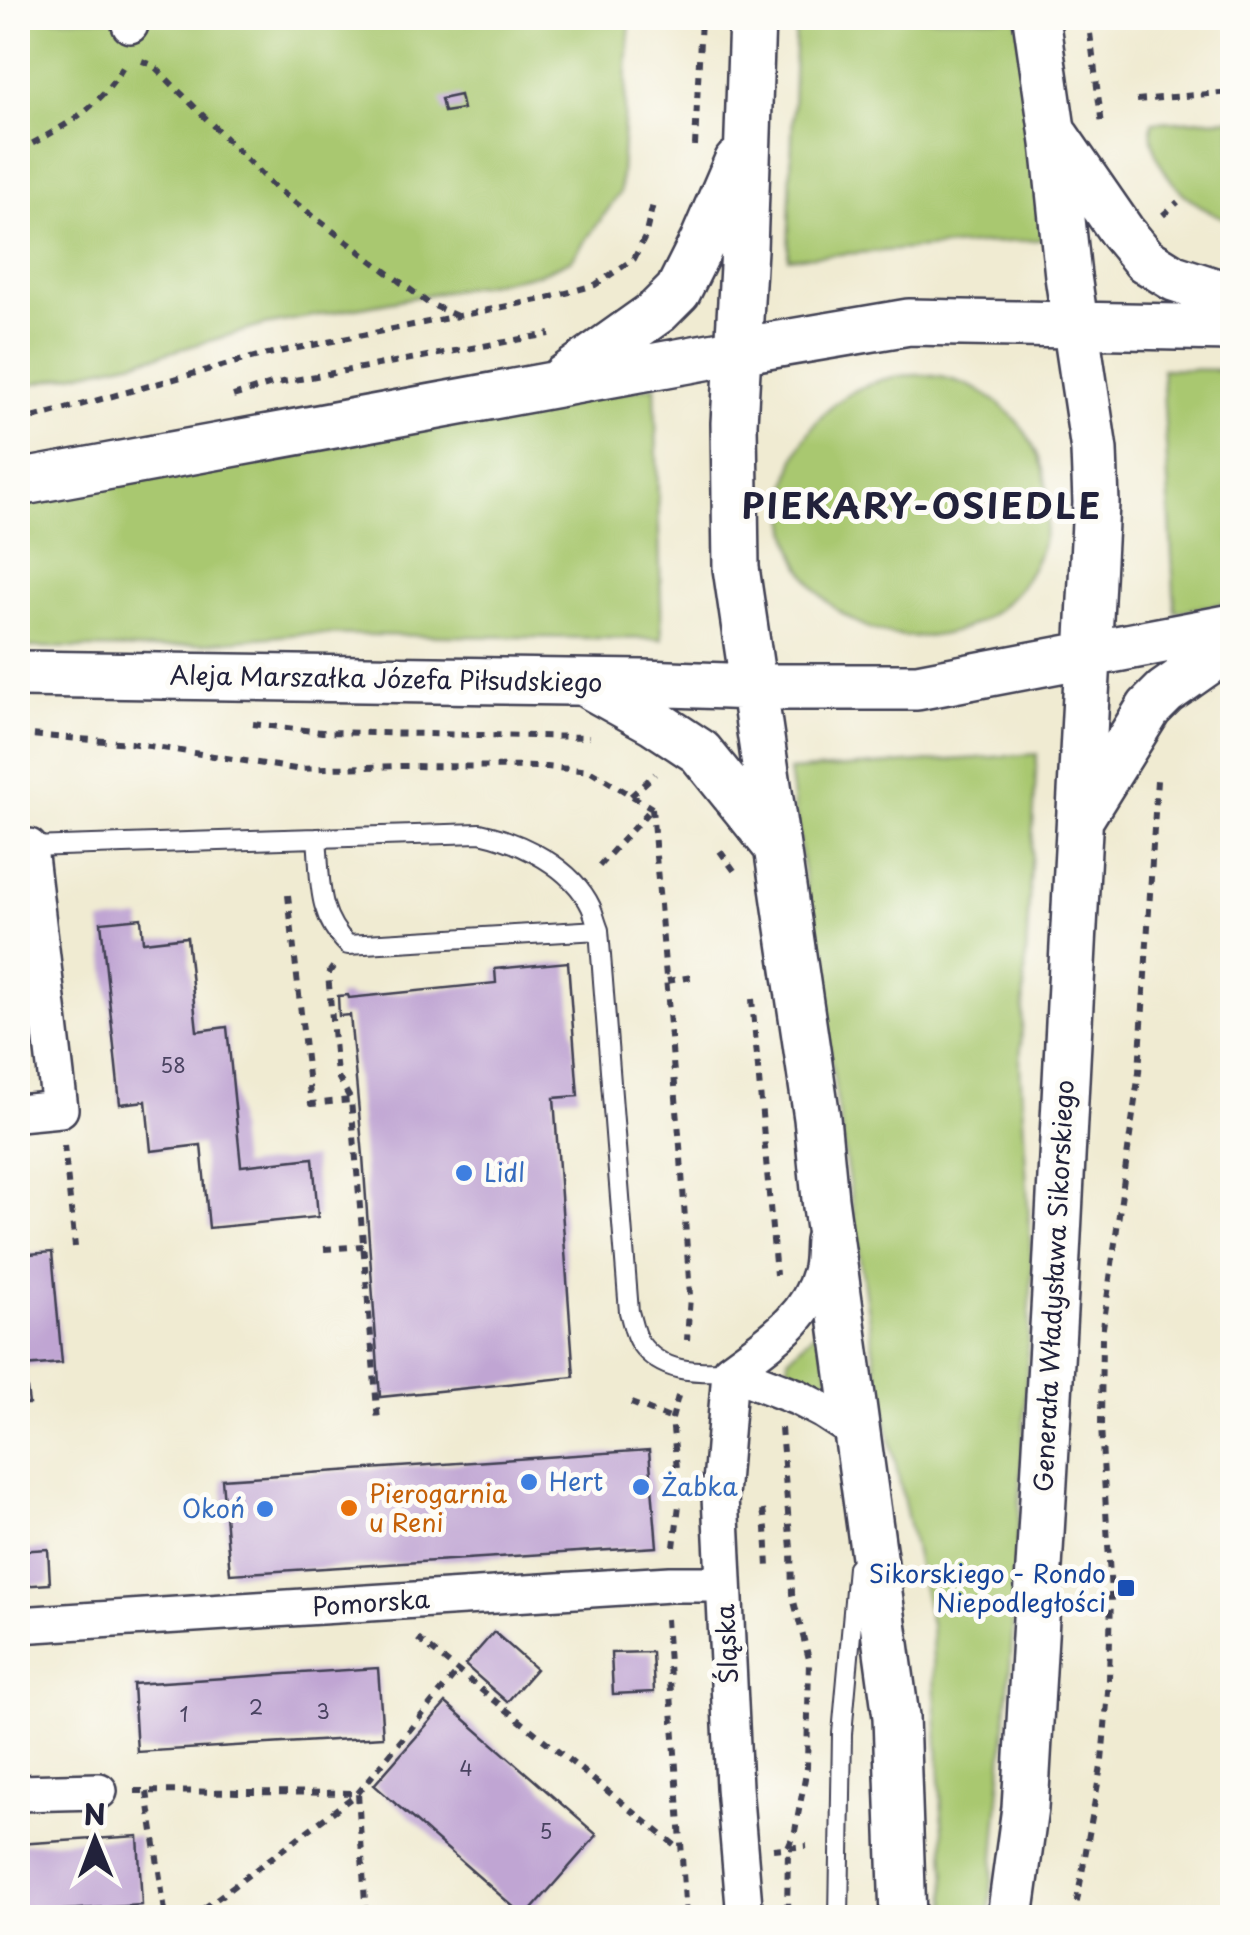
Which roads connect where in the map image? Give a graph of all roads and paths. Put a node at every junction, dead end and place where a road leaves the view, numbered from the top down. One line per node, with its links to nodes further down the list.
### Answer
1 (752, 18): 11 (street)
2 (1036, 18): 10 (street)
3 (1088, 18): 9 (path)
4 (1230, 18): 6 (path)
5 (129, 33): 12 (path); 17 (path)
6 (1232, 35)
7 (1232, 92): 8 (path)
8 (1137, 100)
9 (1102, 126)
10 (1053, 132): 16 (street); 18 (street)
11 (747, 137): 20 (street); 21 (street)
12 (18, 151)
13 (654, 200): 17 (path)
14 (1178, 202): 15 (path)
15 (1162, 216)
16 (1232, 297)
17 (458, 316): 22 (path)
18 (1075, 324): 19 (street); 20 (street); 26 (street, Generała Władysława Sikorskiego)
19 (1232, 328)
20 (738, 351): 21 (street); 29 (street)
21 (554, 385): 23 (street)
22 (18, 422)
23 (18, 483)
24 (1232, 627): 26 (street)
25 (1232, 646): 39 (street)
26 (1089, 654): 29 (street, Aleja Marszałka Józefa Piłsudskiego); 39 (street, Generała Władysława Sikorskiego)
27 (18, 674): 28 (street, Aleja Marszałka Józefa Piłsudskiego)
28 (582, 682): 29 (street, Aleja Marszałka Józefa Piłsudskiego); 42 (street)
29 (754, 687): 42 (street)
30 (322, 732): 32 (path)
31 (18, 734): 37 (path)
32 (593, 737)
33 (647, 766): 35 (path)
34 (1158, 772): 87 (path)
35 (656, 774): 36 (path); 37 (path)
36 (668, 786)
37 (631, 796): 38 (path)
38 (652, 808): 46 (path); 50 (path)
39 (1078, 822): 86 (street, Generała Władysława Sikorskiego)
40 (317, 838): 41 (lane); 46 (lane); 48 (lane)
41 (23, 847): 53 (street)
42 (778, 848): 56 (street)
43 (718, 849): 44 (path)
44 (736, 874)
45 (286, 879): 52 (path)
46 (578, 890): 47 (lane)
47 (599, 930): 48 (lane); 61 (lane)
48 (348, 946): 52 (path)
49 (692, 977): 50 (path)
50 (667, 981): 55 (path)
51 (751, 983): 60 (path)
52 (351, 1100): 57 (path)
53 (60, 1109): 54 (street); 58 (path)
54 (18, 1113)
55 (681, 1158)
56 (825, 1199): 60 (street); 66 (street)
57 (363, 1246): 59 (path); 65 (path)
58 (75, 1247)
59 (324, 1249)
60 (777, 1336): 61 (street)
61 (730, 1371): 62 (street); 69 (street, Śląska)
62 (780, 1391): 66 (street); 84 (path)
63 (631, 1403): 64 (path)
64 (672, 1420)
65 (378, 1421)
66 (858, 1433): 67 (street)
67 (865, 1487): 78 (street); 85 (lane)
68 (670, 1584): 69 (street, Pomorska); 70 (street, Pomorska); 77 (path)
69 (724, 1584): 83 (street, Śląska)
70 (18, 1625)
71 (410, 1633): 72 (path)
72 (458, 1671): 76 (path); 77 (path)
73 (99, 1791): 74 (path); 75 (street)
74 (147, 1792): 76 (path); 79 (path)
75 (18, 1793)
76 (358, 1793): 80 (path); 81 (path)
77 (682, 1851): 82 (path)
78 (906, 1912)
79 (166, 1918)
80 (191, 1918)
81 (366, 1918)
82 (673, 1918)
83 (745, 1918)
84 (787, 1918)
85 (839, 1918)
86 (1010, 1918)
87 (1074, 1918)

